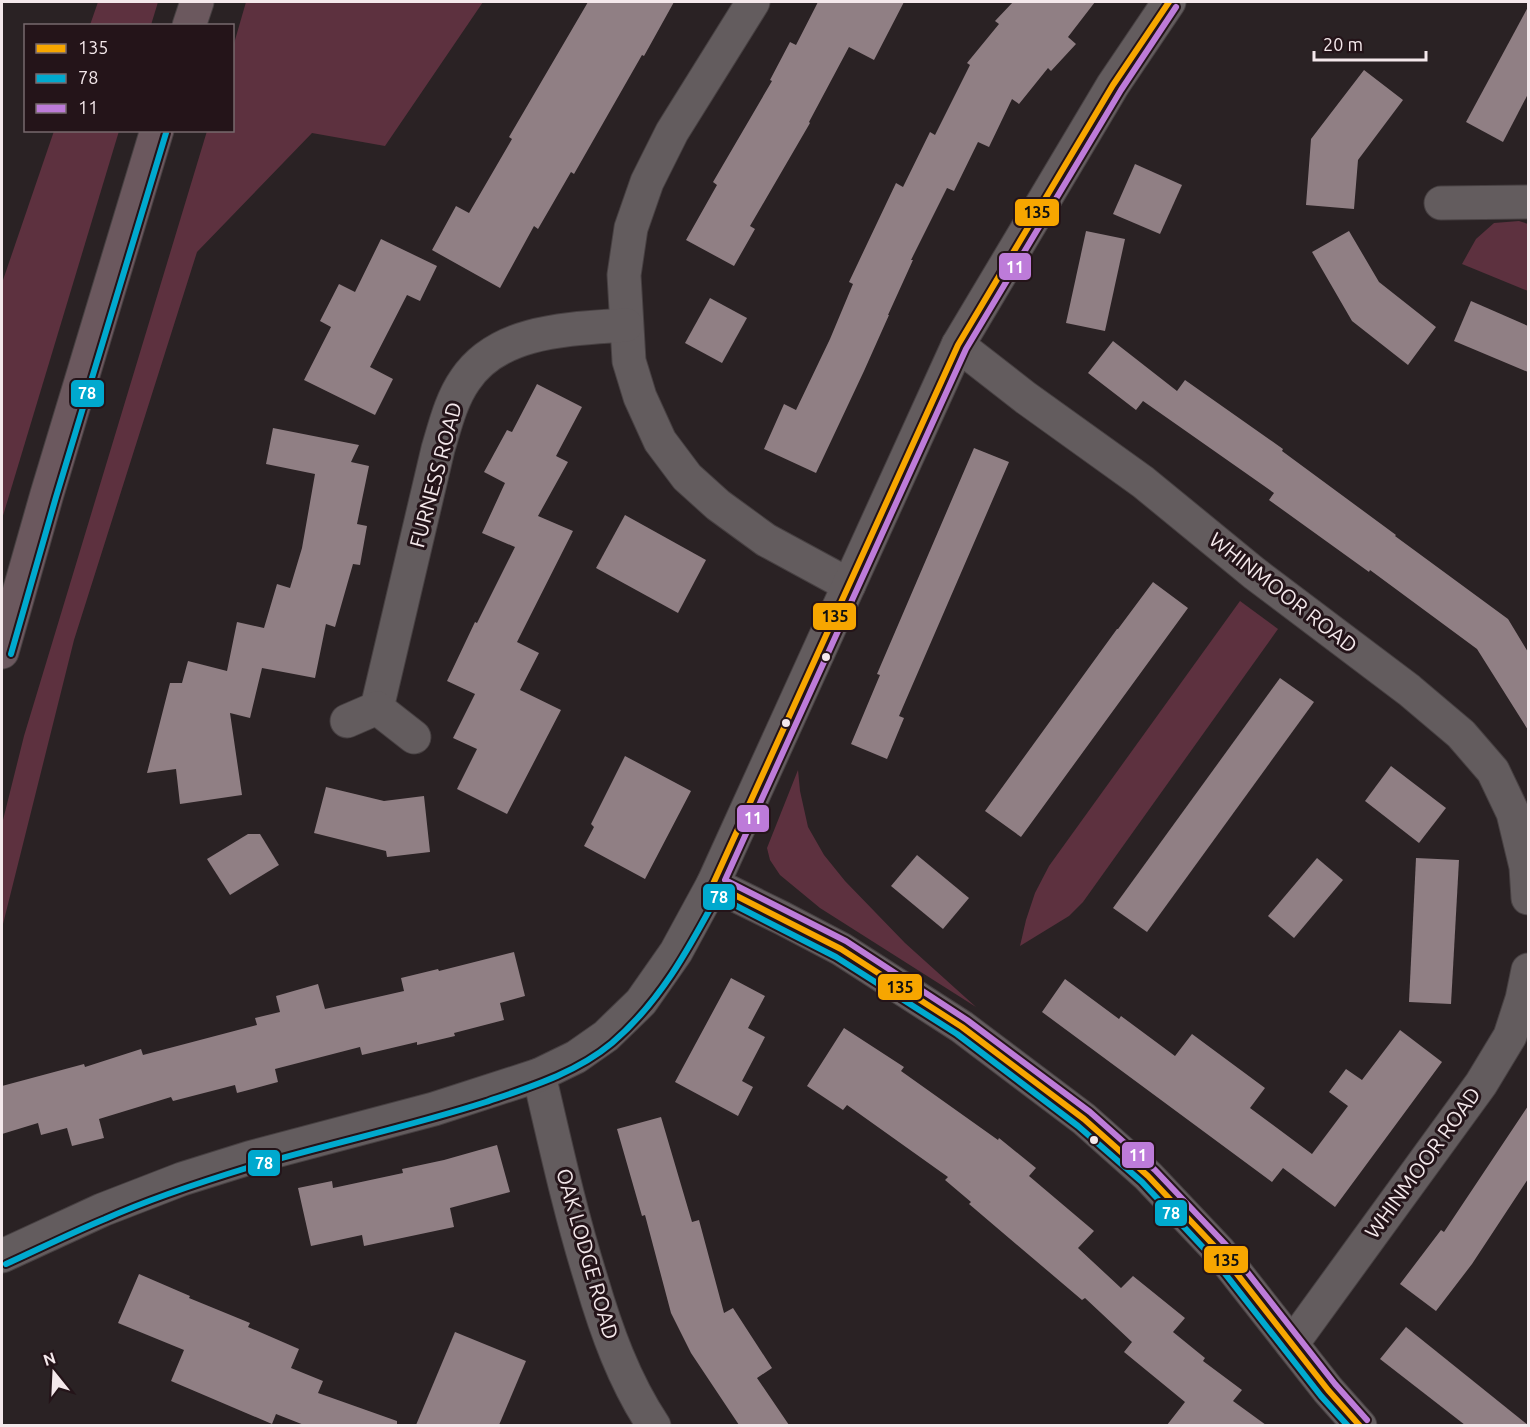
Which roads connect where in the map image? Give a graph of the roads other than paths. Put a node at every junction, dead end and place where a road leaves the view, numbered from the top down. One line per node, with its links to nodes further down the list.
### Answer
1 (197, 2): 4 (highway)
2 (753, 2): 8 (street)
3 (1169, 2): 9 (street)
4 (190, 24)
5 (156, 132): 11 (highway)
6 (1528, 202): 7 (street)
7 (1441, 204)
8 (626, 326): 10 (street); 12 (street, FURNESS ROAD)
9 (958, 345): 10 (street); 16 (street, WHINMOOR ROAD)
10 (849, 585): 15 (street)
11 (2, 652)
12 (377, 708): 13 (street); 14 (street)
13 (347, 721)
14 (414, 737)
15 (713, 884): 18 (street); 20 (street)
16 (1528, 898)
17 (1528, 970): 20 (street, WHINMOOR ROAD)
18 (539, 1075): 19 (street); 21 (street, OAK LODGE ROAD)
19 (2, 1256)
20 (1292, 1344): 22 (street)
21 (654, 1425)
22 (1360, 1425)

